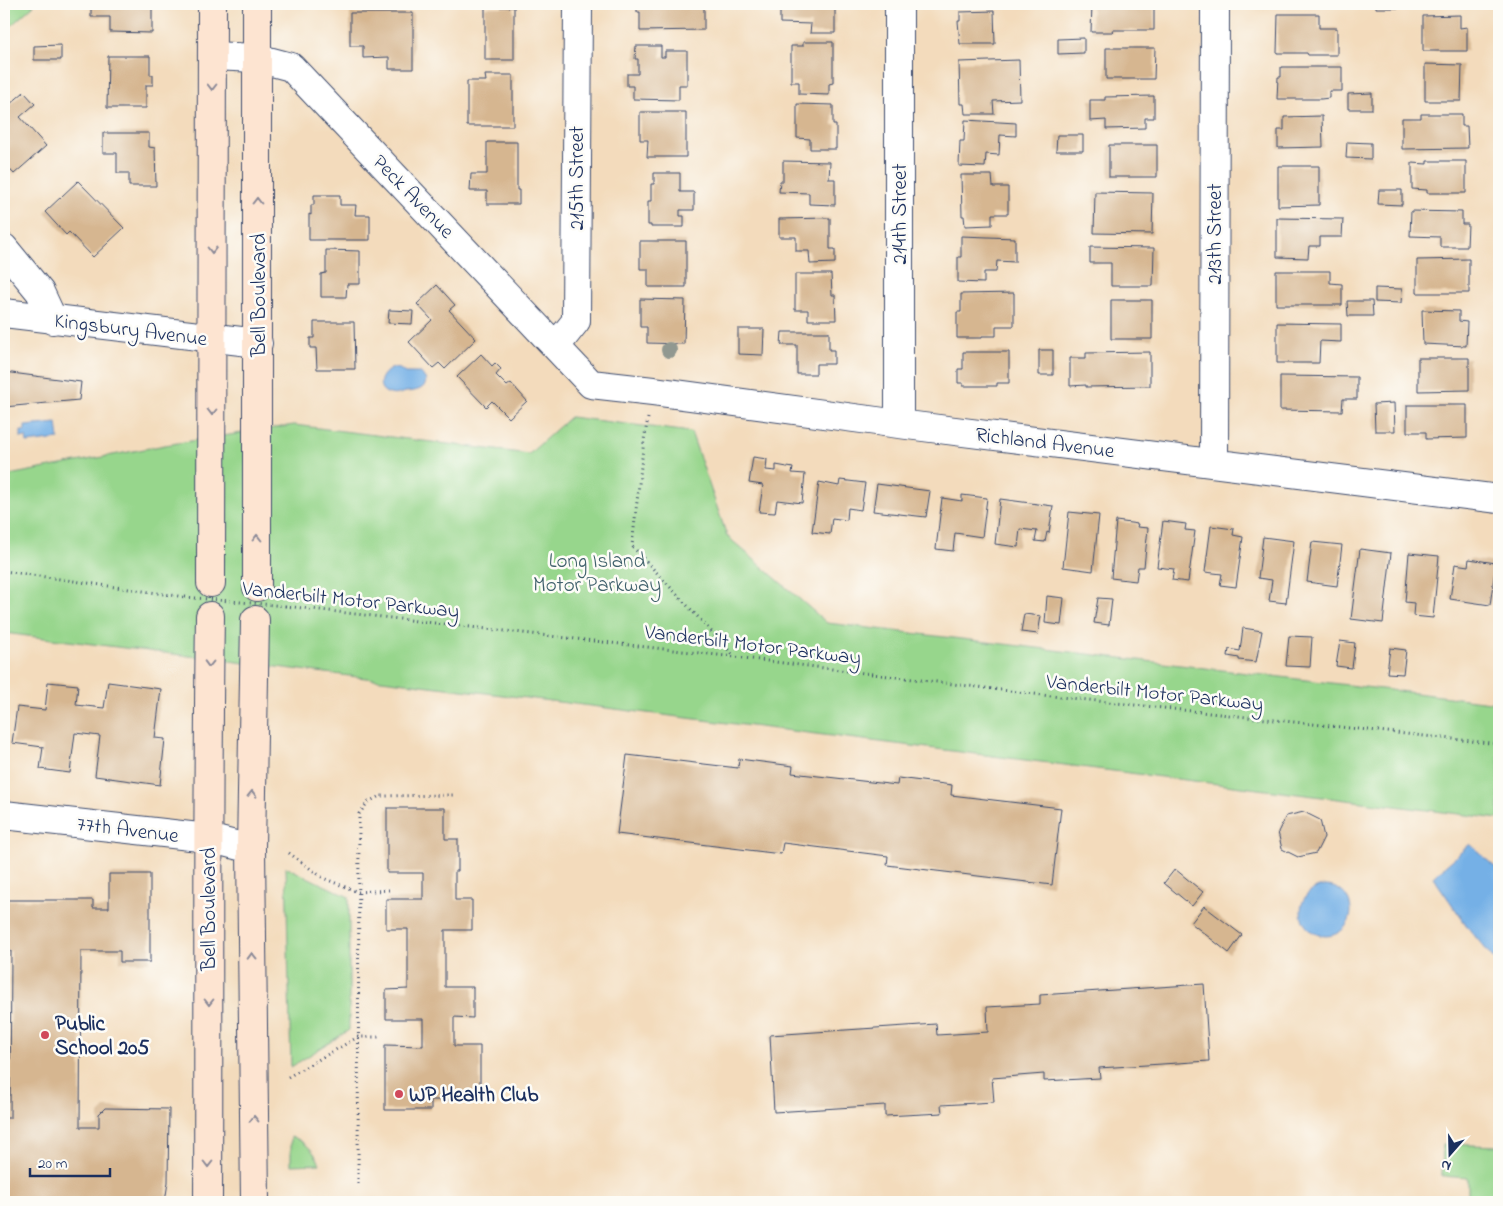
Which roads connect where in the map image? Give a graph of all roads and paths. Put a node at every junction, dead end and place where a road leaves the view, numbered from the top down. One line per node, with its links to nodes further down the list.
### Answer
1 (212, 4): 6 (street)
2 (257, 4): 7 (street, Bell Boulevard)
3 (578, 4): 13 (street, 215th Street)
4 (899, 4): 16 (street, 214th Street)
5 (1215, 4): 17 (street, 213th Street)
6 (212, 56): 7 (street, Peck Avenue); 11 (street, one-way to 11)
7 (257, 58): 12 (street, Bell Boulevard, one-way to 7); 13 (street, Peck Avenue)
8 (4, 248): 10 (street)
9 (4, 313): 10 (street, Kingsbury Avenue)
10 (53, 320): 11 (street, Kingsbury Avenue)
11 (213, 339): 12 (street, Kingsbury Avenue); 20 (street, one-way to 20)
12 (258, 343): 21 (street, Bell Boulevard, one-way to 12)
13 (556, 346): 14 (street, Peck Avenue)
14 (591, 384): 15 (street, Richland Avenue)
15 (653, 391): 16 (street, Richland Avenue); 24 (path)
16 (899, 424): 17 (street, Richland Avenue)
17 (1214, 463): 18 (street, Richland Avenue)
18 (1499, 498)
19 (4, 571): 24 (path, Vanderbilt Motor Parkway, bridge)
20 (212, 582)
21 (257, 587)
22 (210, 616): 28 (street, Bell Boulevard, one-way to 28)
23 (255, 620): 29 (street, Bell Boulevard, one-way to 23)
24 (735, 657): 25 (path, Vanderbilt Motor Parkway)
25 (1499, 744)
26 (455, 795): 32 (path)
27 (4, 815): 28 (street, 77th Avenue)
28 (208, 838): 29 (street, 77th Avenue); 37 (street, Bell Boulevard, one-way to 37)
29 (251, 849): 38 (street, Bell Boulevard, one-way to 29)
30 (289, 853): 32 (path)
31 (389, 890): 32 (path)
32 (358, 892): 33 (path)
33 (358, 1037): 34 (path); 35 (path); 36 (path)
34 (382, 1037)
35 (288, 1077)
36 (358, 1184)
37 (208, 1202)
38 (255, 1202)

